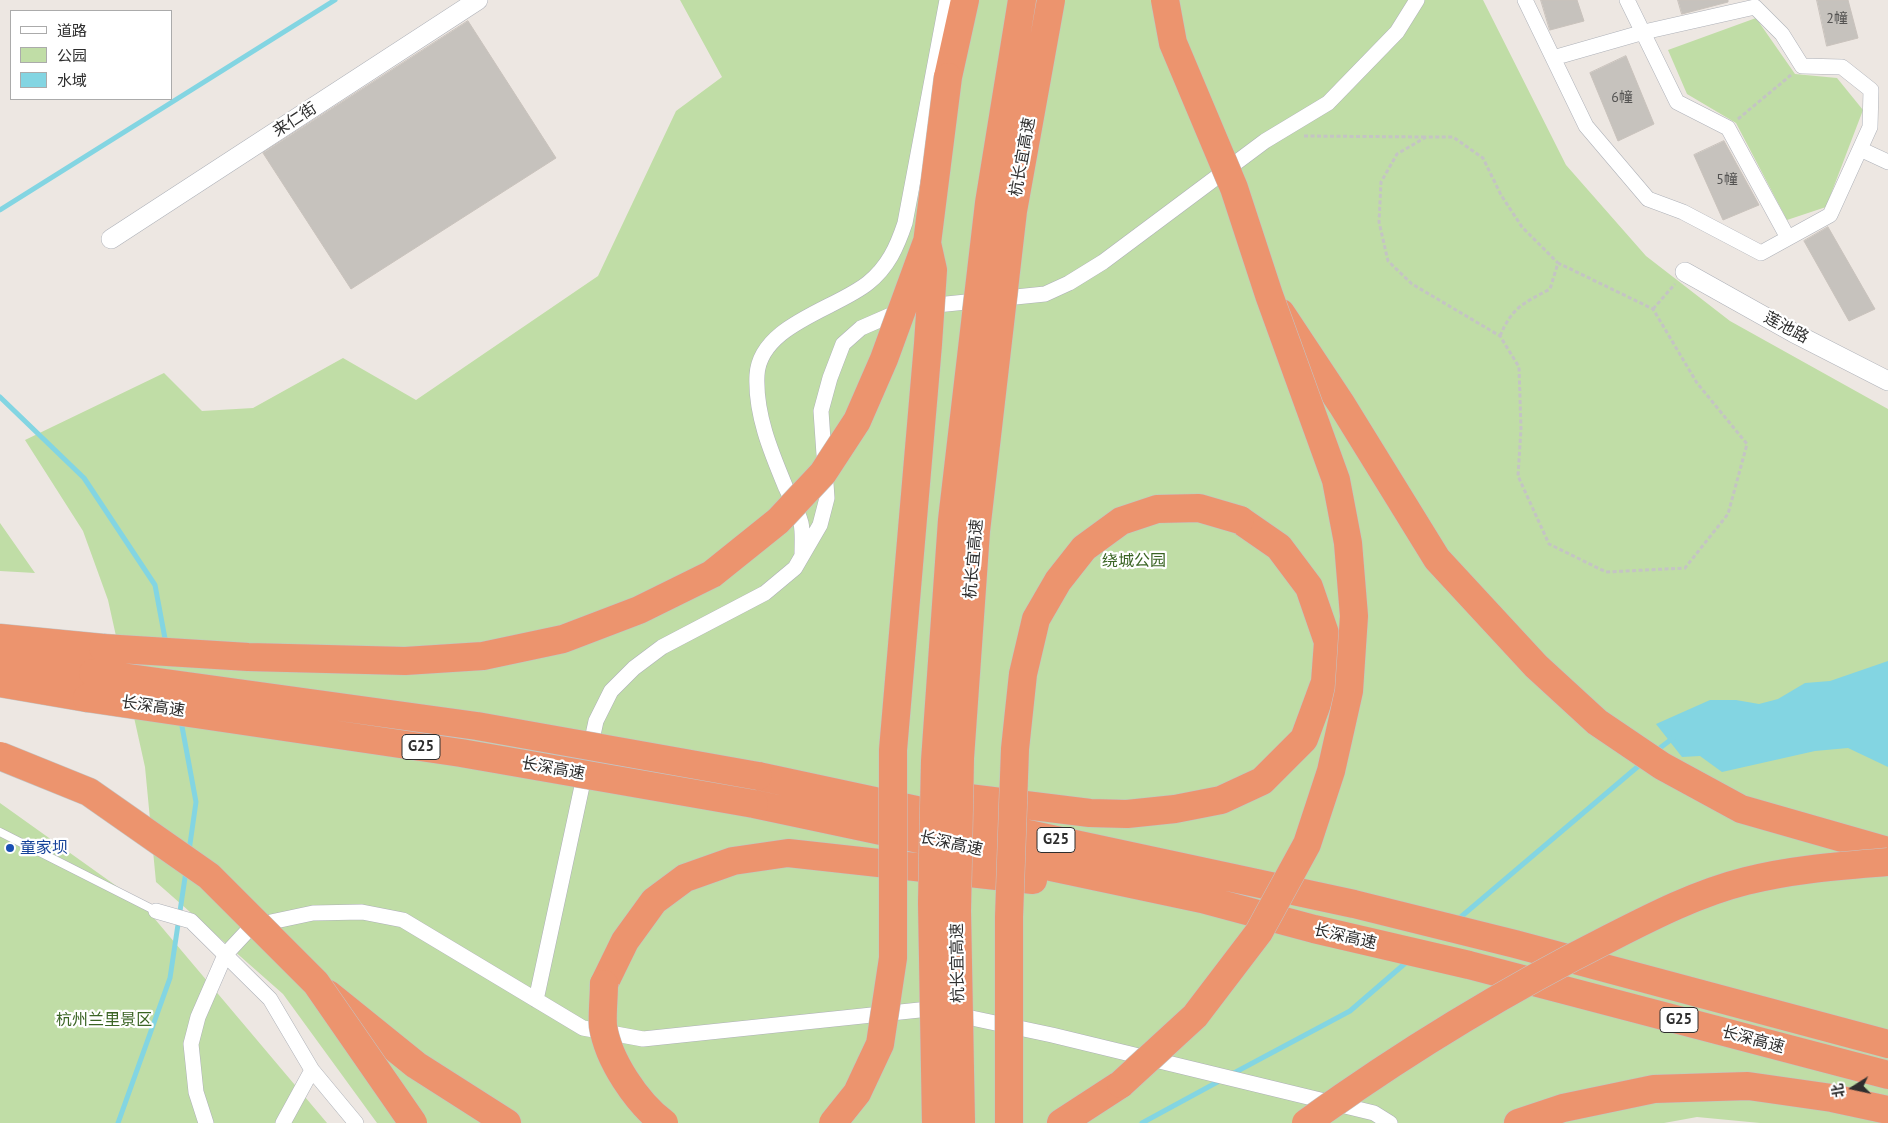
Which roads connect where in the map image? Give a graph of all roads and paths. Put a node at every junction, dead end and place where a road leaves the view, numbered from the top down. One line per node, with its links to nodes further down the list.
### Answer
1 (478, 0): 20 (street, 来仁街)
2 (947, 0): 28 (street)
3 (964, 0): 21 (highway, bridge)
4 (1022, 0): 54 (highway, 杭长宜高速, bridge)
5 (1051, 0): 55 (highway, 杭长宜高速, bridge)
6 (1165, 0): 24 (highway, bridge)
7 (1417, 0): 28 (street)
8 (1525, 0): 12 (street)
9 (1627, 0): 11 (street)
10 (1756, 3): 11 (street); 13 (street)
11 (1644, 32): 12 (street); 14 (street)
12 (1553, 58): 19 (street)
13 (1802, 66): 14 (path); 17 (street)
14 (1728, 128): 19 (street)
15 (1426, 136): 16 (path); 22 (path); 26 (path)
16 (1297, 137)
17 (1860, 149): 18 (street); 19 (street)
18 (1888, 162)
19 (1788, 238)
20 (111, 239)
21 (927, 243): 29 (highway, bridge); 53 (highway, bridge)
22 (1558, 263): 25 (path); 26 (path)
23 (1685, 272): 25 (path); 27 (street, 莲池路)
24 (1269, 295): 36 (highway, bridge); 57 (highway, bridge)
25 (1653, 309): 26 (path)
26 (1500, 336)
27 (1888, 381)
28 (802, 554): 42 (street)
29 (0, 638)
30 (0, 661): 32 (highway, 长深高速 / G25)
31 (0, 683): 32 (highway, 长深高速 / G25)
32 (90, 685): 34 (highway, 长深高速 / G25, bridge); 38 (highway, 长深高速 / G25, bridge)
33 (0, 756): 41 (highway, bridge)
34 (785, 781): 43 (highway, 长深高速 / G25); 56 (highway, bridge)
35 (0, 832): 39 (lane)
36 (1888, 851)
37 (1888, 862): 58 (highway, bridge)
38 (1202, 899): 45 (highway, 长深高速 / G25); 52 (highway, bridge)
39 (156, 911): 40 (street)
40 (225, 955): 42 (street); 44 (street); 47 (street)
41 (316, 983): 50 (highway, bridge); 51 (highway, bridge)
42 (536, 1000): 59 (street)
43 (1888, 1044)
44 (312, 1070): 48 (street); 49 (street)
45 (1888, 1076)
46 (1888, 1110): 60 (highway)
47 (206, 1123)
48 (283, 1123)
49 (356, 1123)
50 (413, 1123)
51 (507, 1123)
52 (664, 1123)
53 (833, 1123)
54 (936, 1123)
55 (961, 1123)
56 (1009, 1123)
57 (1061, 1123)
58 (1306, 1123)
59 (1390, 1123)
60 (1518, 1123)

